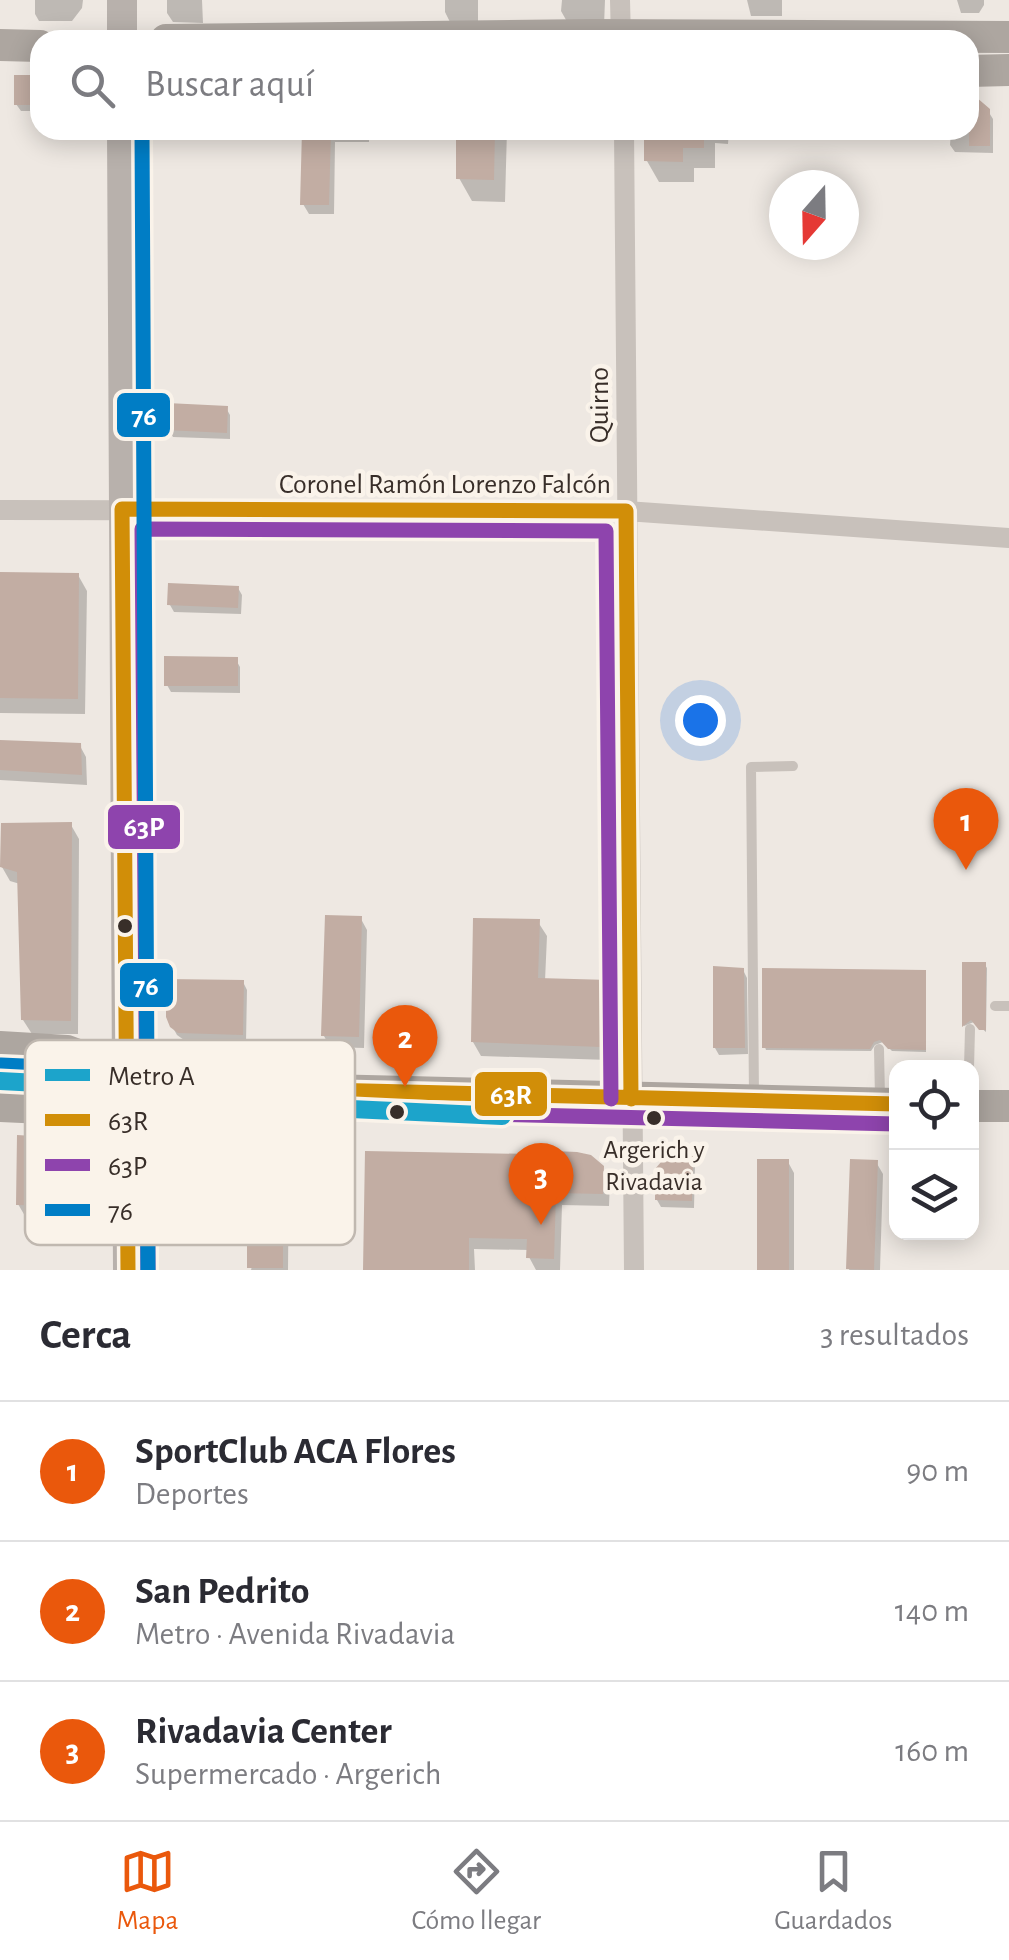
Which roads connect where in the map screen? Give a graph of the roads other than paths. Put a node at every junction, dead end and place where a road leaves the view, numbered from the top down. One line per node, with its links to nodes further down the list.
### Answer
1 (122, 0): 3 (main road)
2 (620, 0): 4 (street)
3 (122, 30)
4 (620, 30)
5 (979, 37): 6 (main road)
6 (1009, 37)
7 (0, 45): 8 (main road)
8 (30, 46)
9 (1009, 70): 10 (main road)
10 (979, 71)
11 (122, 140): 13 (main road)
12 (624, 140): 15 (street, Quirno)
13 (122, 508): 14 (street, Coronel Ramón Lorenzo Falcón); 15 (street, Coronel Ramón Lorenzo Falcón); 23 (main road)
14 (0, 510)
15 (626, 511): 16 (street, Coronel Ramón Lorenzo Falcón); 31 (street, Quirno)
16 (1009, 538)
17 (794, 766): 20 (lane)
18 (995, 1006): 19 (lane)
19 (1009, 1006)
20 (753, 1012): 21 (lane); 32 (lane)
21 (767, 1012)
22 (970, 1030): 27 (lane)
23 (126, 1040)
24 (0, 1047): 25 (main road)
25 (25, 1048)
26 (879, 1049): 33 (lane)
27 (969, 1060)
28 (0, 1085): 29 (lane)
29 (25, 1086)
30 (355, 1091): 31 (main road)
31 (631, 1099): 32 (main road); 40 (street, Quirno)
32 (754, 1102): 33 (main road)
33 (888, 1104)
34 (0, 1106): 37 (main road)
35 (979, 1106): 36 (main road)
36 (1009, 1106)
37 (25, 1107)
38 (128, 1245): 39 (main road)
39 (128, 1270)
40 (634, 1270)

